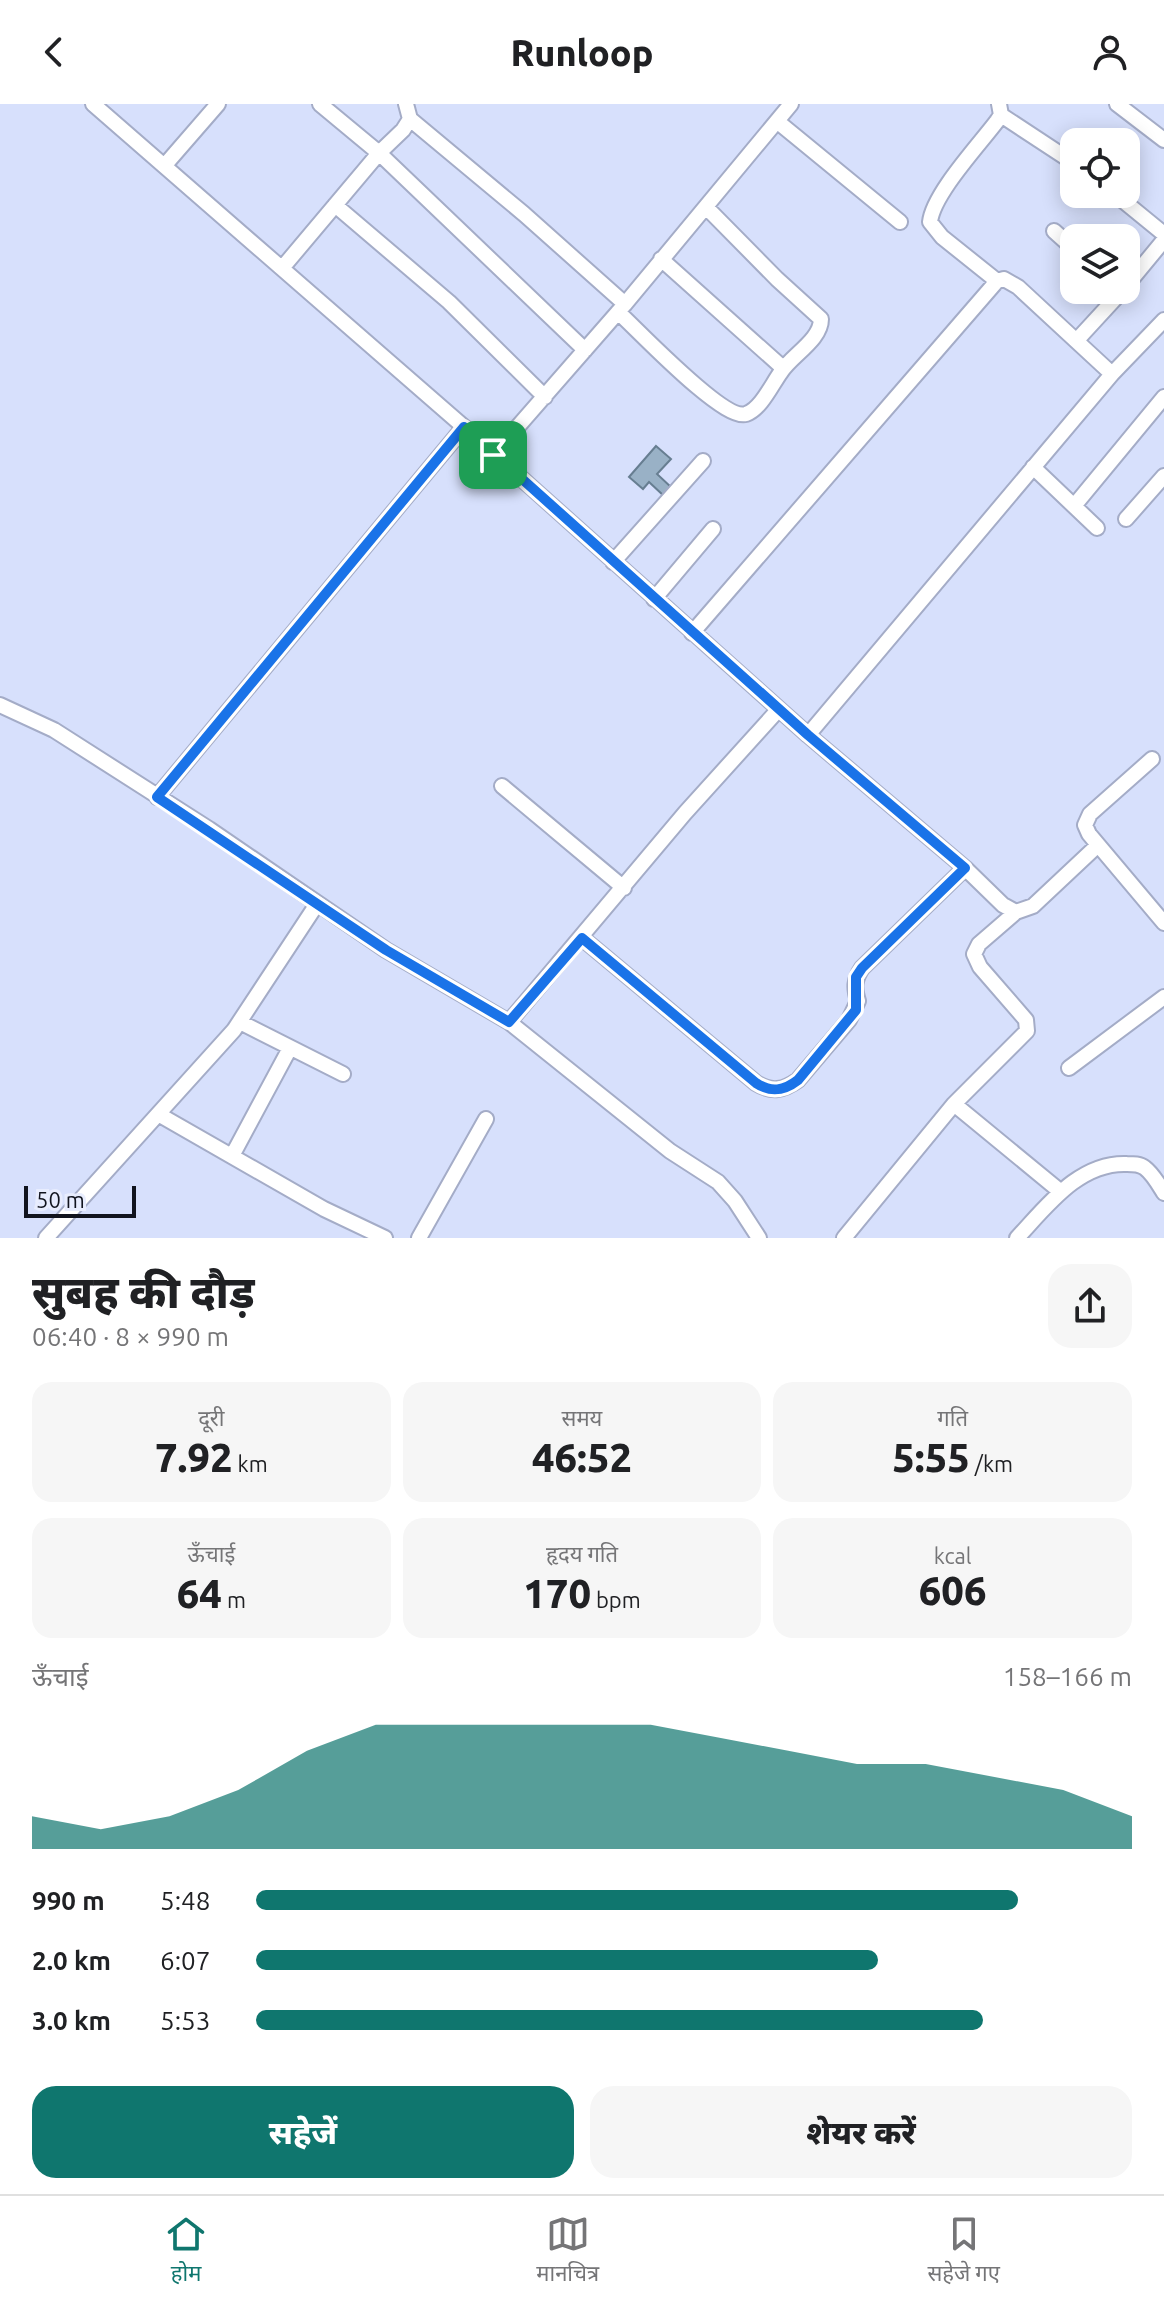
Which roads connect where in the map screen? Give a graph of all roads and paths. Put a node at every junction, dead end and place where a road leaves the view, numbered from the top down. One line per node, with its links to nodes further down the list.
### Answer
1 (93, 104): 12 (street)
2 (218, 104): 12 (street)
3 (320, 104): 11 (street)
4 (791, 104): 8 (street)
5 (1117, 104): 9 (street)
6 (1001, 107): 10 (street); 24 (street)
7 (408, 111): 11 (street); 26 (street)
8 (778, 122): 14 (street); 16 (street)
9 (1164, 140)
10 (1060, 152)
11 (379, 153): 13 (street); 29 (street)
12 (165, 165): 22 (street)
13 (335, 205): 22 (street); 32 (street)
14 (706, 207): 21 (street); 30 (street)
15 (1132, 208): 18 (street)
16 (900, 222)
17 (1054, 231): 19 (street)
18 (1164, 234)
19 (1060, 236)
20 (1164, 240): 23 (street)
21 (661, 259): 26 (street); 30 (street)
22 (283, 267): 34 (street)
23 (1140, 268)
24 (997, 281): 28 (street); 45 (street)
25 (1109, 304): 28 (street)
26 (622, 308): 29 (street); 30 (street)
27 (1161, 330): 31 (street)
28 (1077, 340): 31 (street)
29 (585, 350): 32 (street)
30 (783, 368)
31 (1112, 374): 37 (street)
32 (545, 397): 35 (street)
33 (1164, 397): 39 (street)
34 (464, 427): 35 (street); 51 (street)
35 (493, 455): 43 (street)
36 (703, 461): 43 (street)
37 (1033, 467): 39 (street); 48 (street)
38 (1164, 476): 40 (street)
39 (1074, 506): 41 (street)
40 (1126, 519)
41 (1097, 528)
42 (713, 529): 44 (street)
43 (613, 562): 44 (street)
44 (654, 599): 45 (street)
45 (692, 633): 47 (street)
46 (0, 705): 51 (street)
47 (779, 709): 48 (street); 54 (street)
48 (808, 735): 53 (street)
49 (1152, 759): 52 (street)
50 (502, 786): 54 (street)
51 (157, 797): 55 (street)
52 (1098, 845): 56 (street); 57 (street)
53 (965, 868): 56 (street); 58 (street)
54 (624, 888): 58 (street)
55 (317, 904): 60 (street); 61 (street)
56 (1016, 912): 65 (street)
57 (1164, 923)
58 (582, 938): 61 (street)
59 (1164, 997): 63 (street)
60 (240, 1022): 62 (street); 66 (street)
61 (509, 1022): 72 (street)
62 (290, 1048): 64 (street); 68 (street)
63 (1069, 1068)
64 (343, 1074)
65 (954, 1104): 69 (street); 76 (street)
66 (158, 1114): 68 (street); 73 (street)
67 (486, 1119): 75 (street)
68 (232, 1156): 71 (street)
69 (1061, 1192): 70 (street); 77 (street)
70 (1164, 1193)
71 (356, 1232): 74 (street)
72 (756, 1237)
73 (46, 1238)
74 (385, 1238)
75 (419, 1238)
76 (844, 1238)
77 (1017, 1238)

